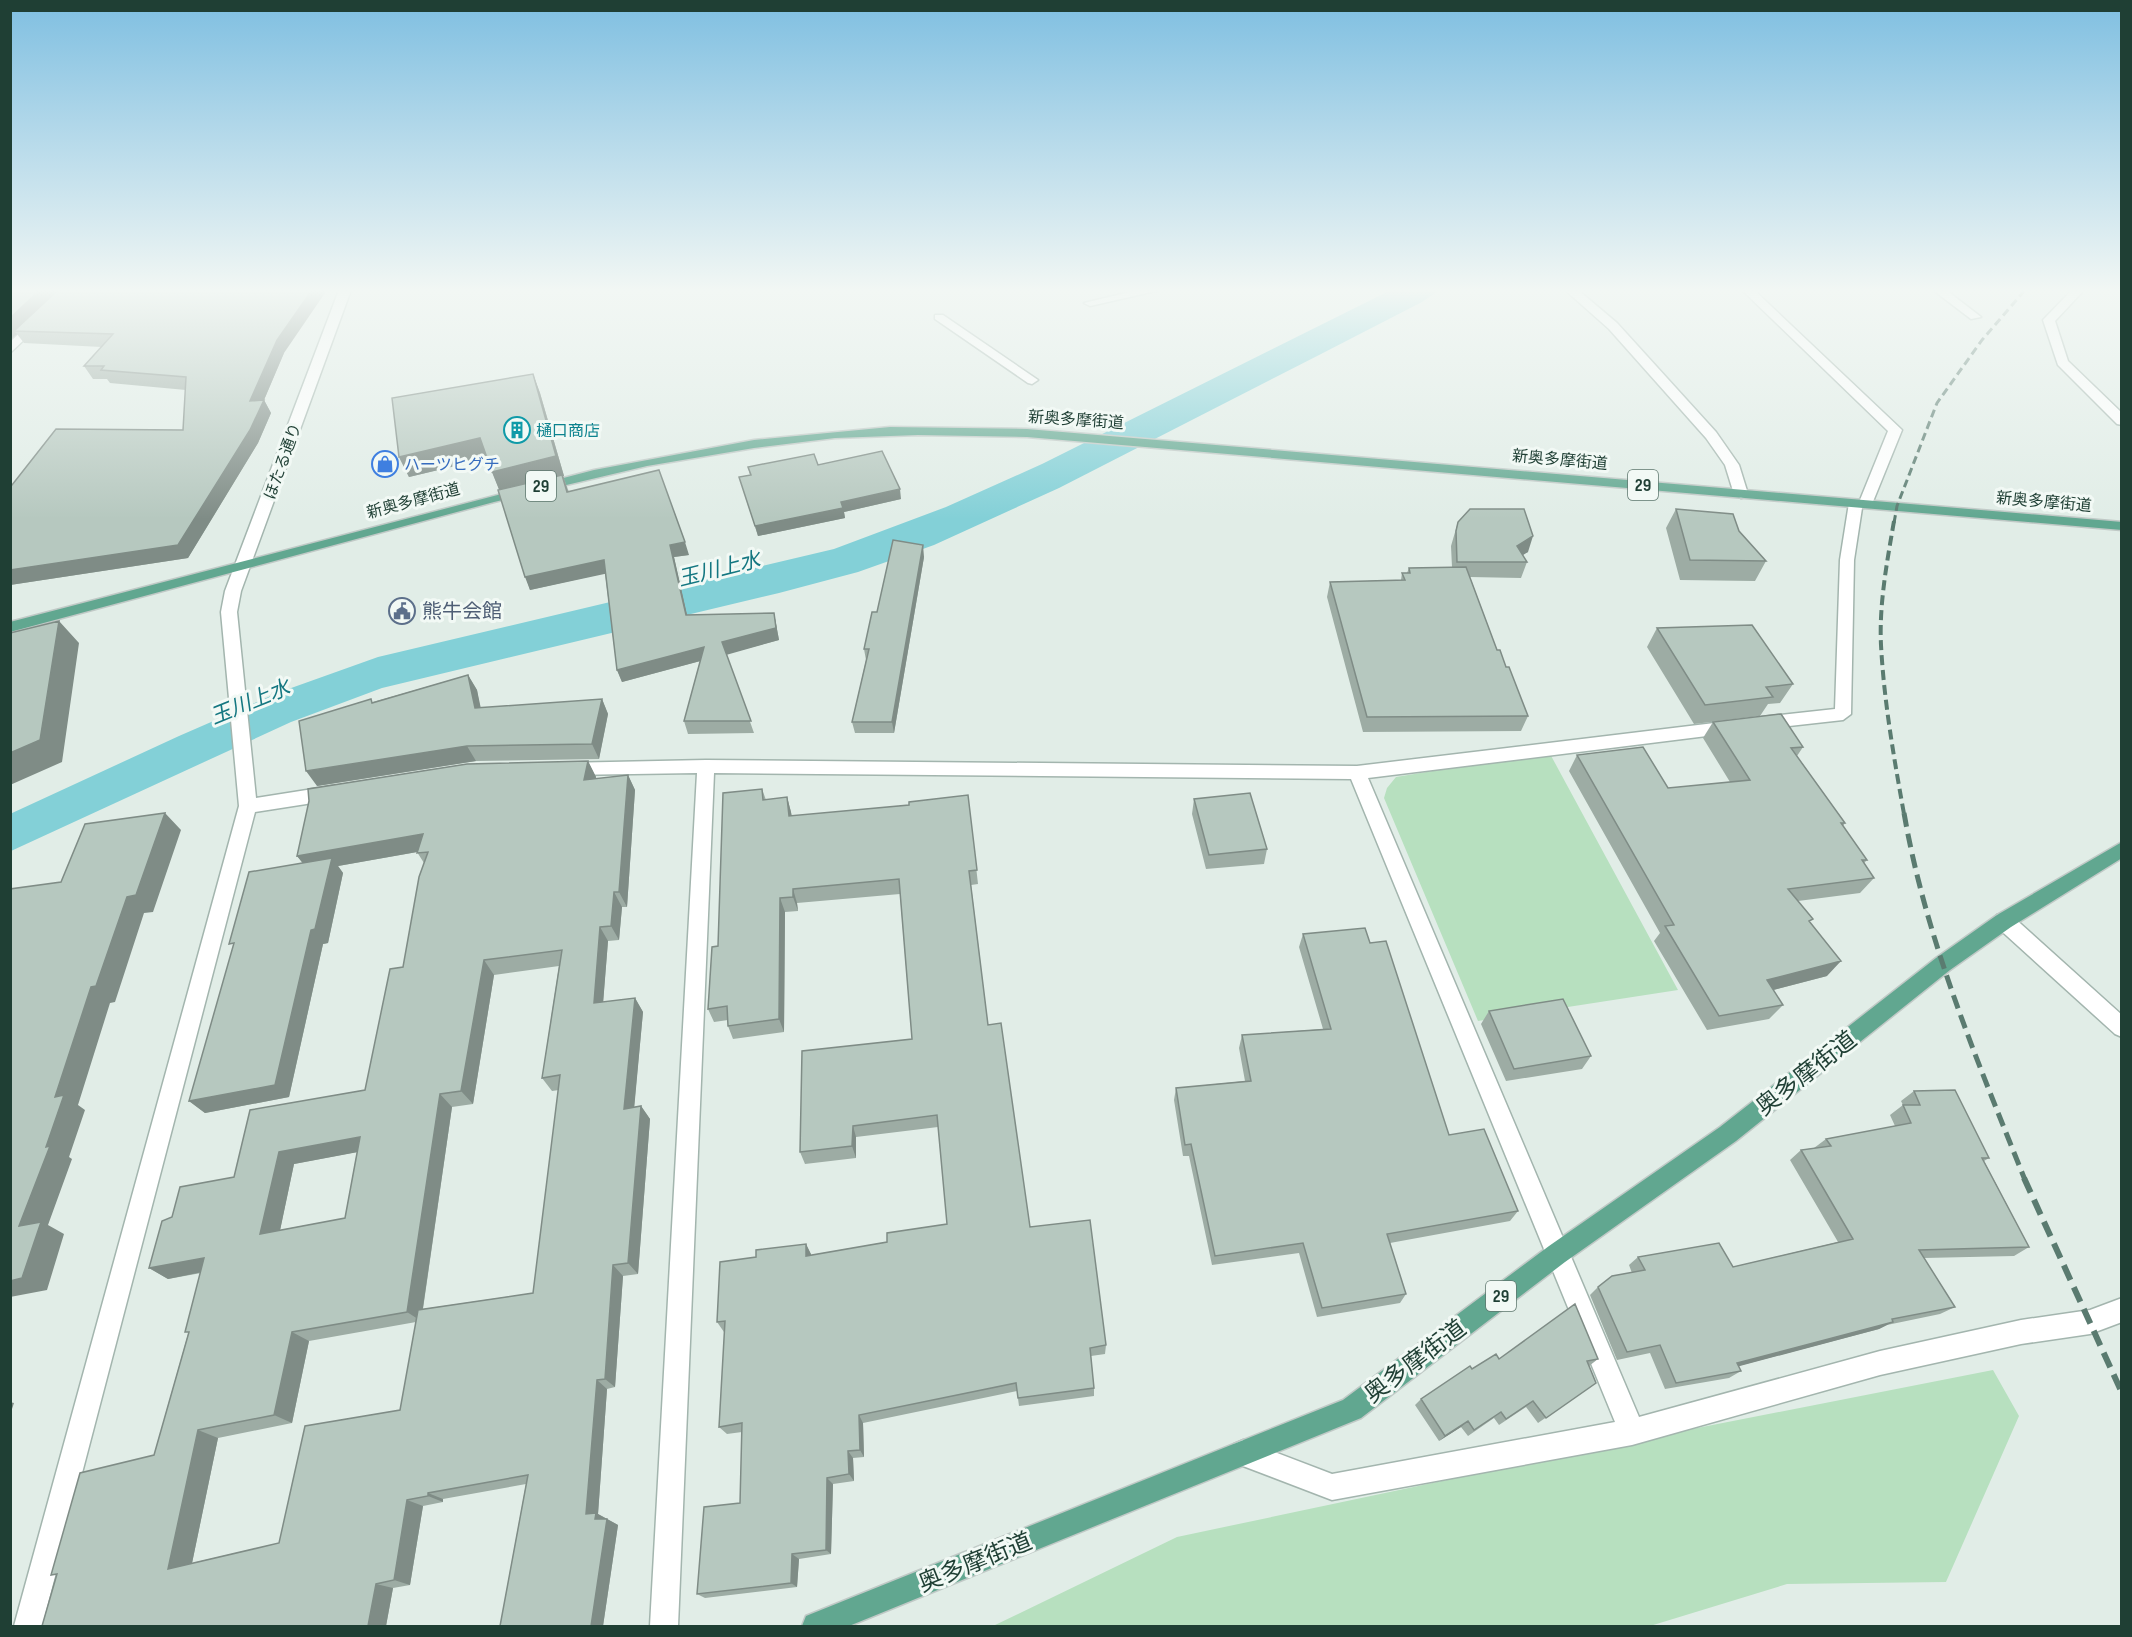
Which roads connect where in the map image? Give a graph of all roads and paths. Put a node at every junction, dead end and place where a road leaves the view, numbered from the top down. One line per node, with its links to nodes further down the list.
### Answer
1 (317, 366): 11 (street, ほたる通り)
2 (1012, 366): 6 (street)
3 (1649, 366): 8 (street)
4 (1828, 366): 9 (street)
5 (2066, 366): 7 (street)
6 (1032, 380)
7 (2121, 421)
8 (1741, 494): 9 (main road, 新奥多摩街道 / 29); 11 (main road, 新奥多摩街道 / 29)
9 (1861, 504): 10 (main road, 新奥多摩街道 / 29); 15 (street)
10 (2121, 526)
11 (243, 565): 12 (main road, 新奥多摩街道 / 29); 17 (street, ほたる通り)
12 (10, 627)
13 (706, 766): 14 (street); 15 (street); 26 (street)
14 (556, 768)
15 (1357, 773): 21 (street)
16 (350, 790): 17 (street)
17 (248, 806): 25 (street)
18 (2121, 849): 19 (main road, 奥多摩街道 / 29)
19 (2004, 921): 20 (street); 21 (main road, 奥多摩街道 / 29)
20 (2121, 1028)
21 (1557, 1254): 23 (street); 24 (main road, 奥多摩街道 / 29)
22 (2121, 1310): 23 (street)
23 (1632, 1432): 24 (street)
24 (1243, 1453): 27 (main road, 奥多摩街道 / 29)
25 (28, 1626)
26 (664, 1626)
27 (816, 1626)

